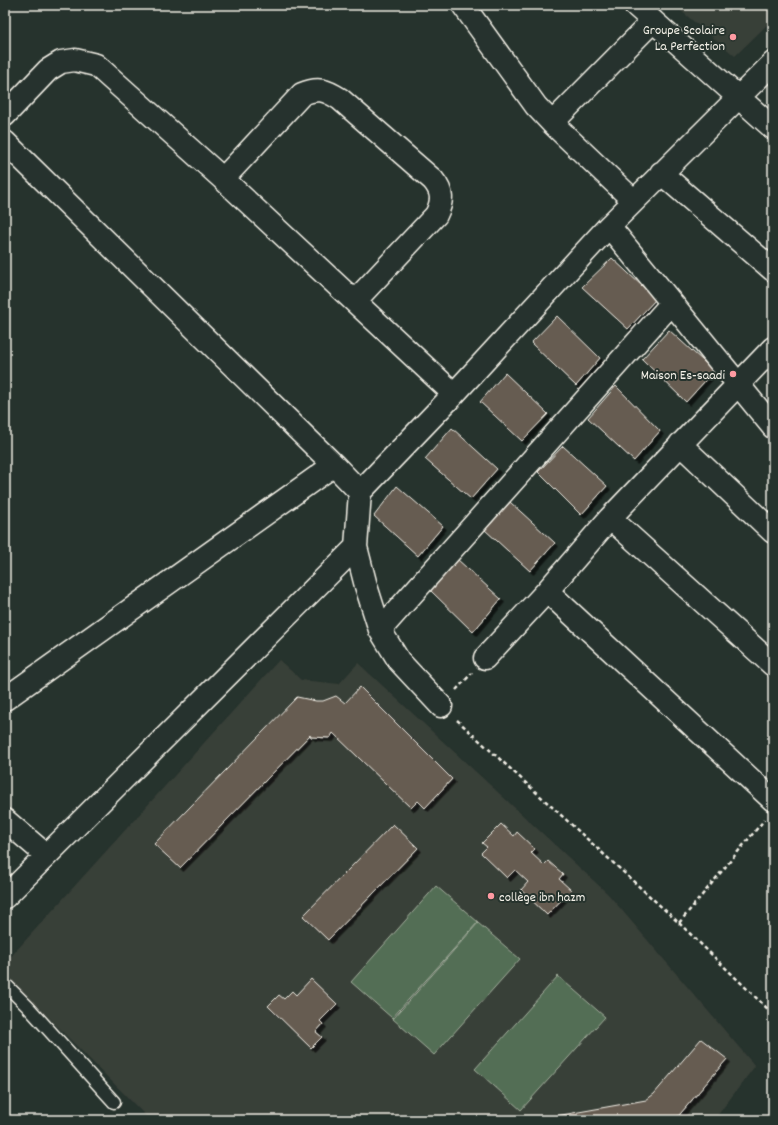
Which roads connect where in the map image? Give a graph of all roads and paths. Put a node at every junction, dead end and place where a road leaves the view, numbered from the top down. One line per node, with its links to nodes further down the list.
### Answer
1 (463, 5): 7 (street)
2 (635, 5): 3 (street)
3 (653, 21): 5 (street); 7 (street)
4 (773, 63): 5 (street)
5 (738, 96): 8 (street); 10 (street)
6 (5, 115): 11 (street)
7 (552, 123): 12 (street)
8 (773, 128)
9 (5, 142): 22 (street)
10 (662, 173): 12 (street); 14 (street)
11 (223, 179): 15 (street); 15 (street)
12 (634, 201): 13 (street)
13 (609, 226): 16 (street); 19 (street)
14 (773, 270)
15 (355, 301): 19 (street)
16 (671, 304): 18 (street); 28 (street)
17 (773, 348): 18 (street)
18 (738, 384): 20 (street); 21 (street)
19 (454, 394): 23 (street)
20 (773, 427)
21 (680, 444): 24 (street); 25 (street)
22 (334, 465): 23 (street); 31 (street)
23 (360, 492): 26 (street)
24 (610, 518): 27 (street); 30 (street)
25 (773, 532)
26 (356, 546): 28 (street); 35 (street)
27 (547, 591): 29 (street); 33 (street)
28 (380, 630): 32 (street)
29 (485, 658): 32 (path)
30 (773, 665)
31 (5, 699)
32 (442, 706): 37 (path)
33 (771, 808): 37 (path)
34 (5, 820): 35 (street)
35 (46, 855): 36 (street)
36 (5, 897)
37 (679, 923): 39 (path)
38 (5, 984): 40 (lane)
39 (773, 1014)
40 (114, 1102)

